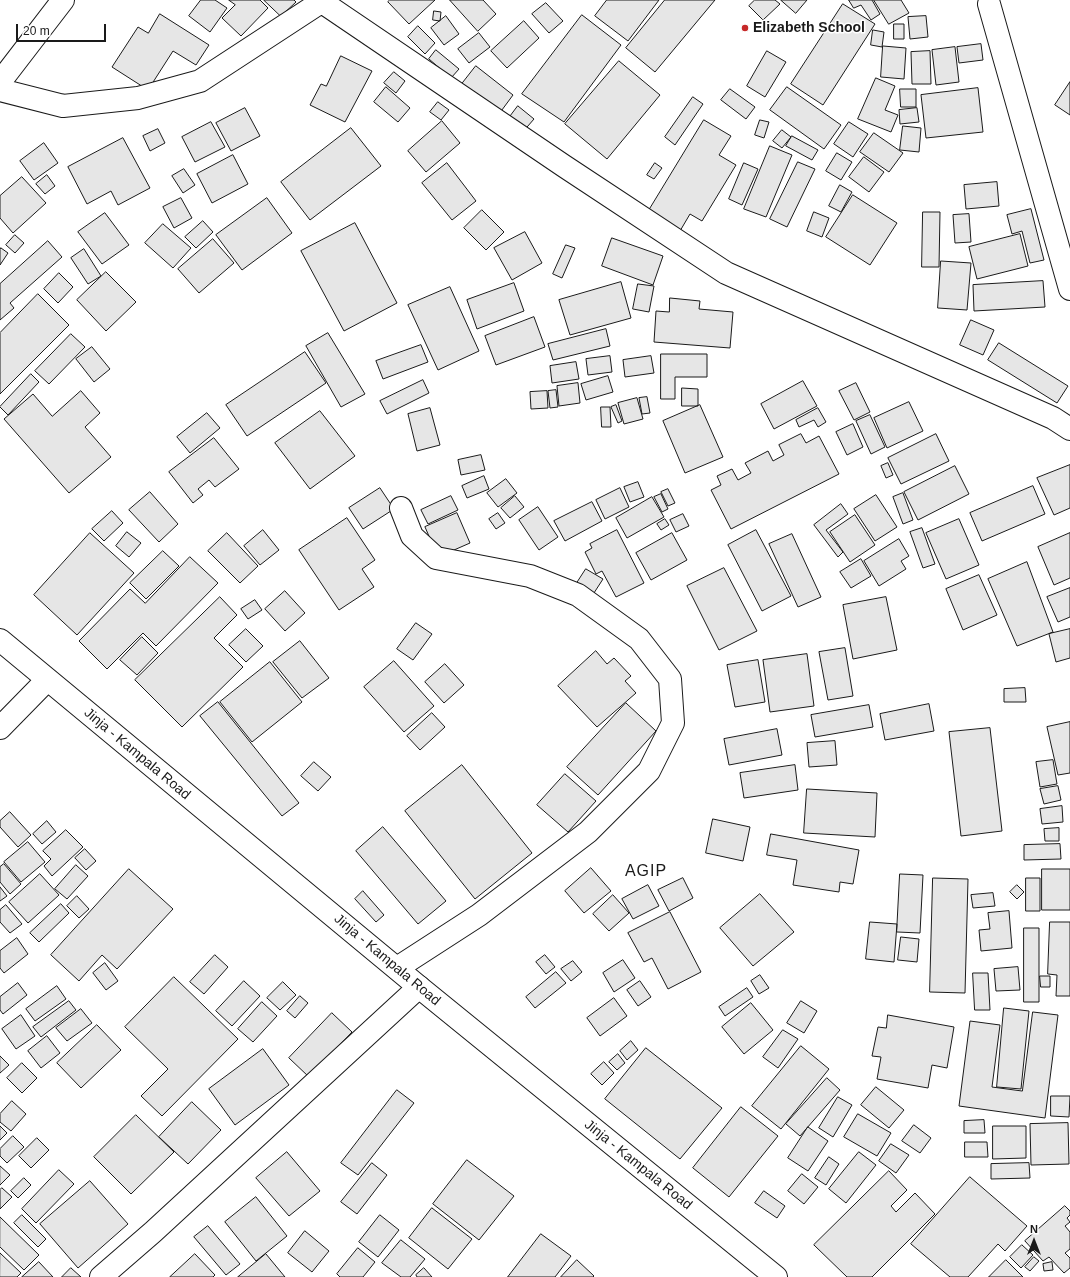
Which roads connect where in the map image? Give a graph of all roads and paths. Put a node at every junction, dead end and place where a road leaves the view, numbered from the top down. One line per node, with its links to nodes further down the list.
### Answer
1 (63, 0): 4 (main road)
2 (323, 1): 5 (main road); 7 (main road)
3 (989, 4): 6 (main road)
4 (0, 82)
5 (0, 90)
6 (1070, 290)
7 (1070, 430)
8 (401, 508): 12 (main road)
9 (0, 640): 10 (main road, Jinja - Kampala Road)
10 (47, 680): 11 (main road); 12 (main road, Jinja - Kampala Road)
11 (0, 728)
12 (397, 968): 13 (main road, Jinja - Kampala Road)
13 (419, 987): 14 (main road); 15 (main road, Jinja - Kampala Road)
14 (101, 1277)
15 (776, 1277)

